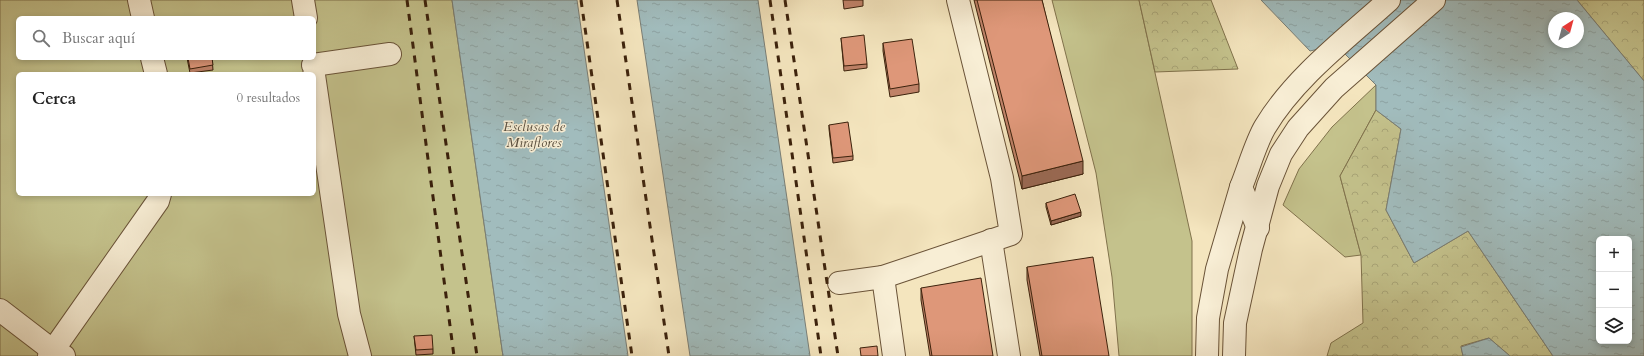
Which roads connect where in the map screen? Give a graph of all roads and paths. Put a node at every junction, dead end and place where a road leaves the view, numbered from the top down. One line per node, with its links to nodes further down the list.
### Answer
1 (139, 0): 6 (lane)
2 (303, 0): 7 (lane)
3 (958, 0): 16 (lane)
4 (1389, 0): 13 (lane)
5 (1434, 0): 15 (lane)
6 (143, 16)
7 (306, 16)
8 (390, 54): 10 (lane)
9 (152, 60): 11 (lane)
10 (313, 68)
11 (156, 72)
12 (316, 88): 21 (lane)
13 (1241, 187): 15 (lane); 24 (lane)
14 (159, 196): 20 (lane)
15 (1258, 228): 25 (lane)
16 (991, 240): 17 (lane); 23 (lane)
17 (883, 277): 18 (lane); 22 (lane)
18 (839, 283)
19 (0, 310): 20 (lane)
20 (55, 354)
21 (360, 356)
22 (894, 356)
23 (1009, 356)
24 (1207, 356)
25 (1234, 356)

